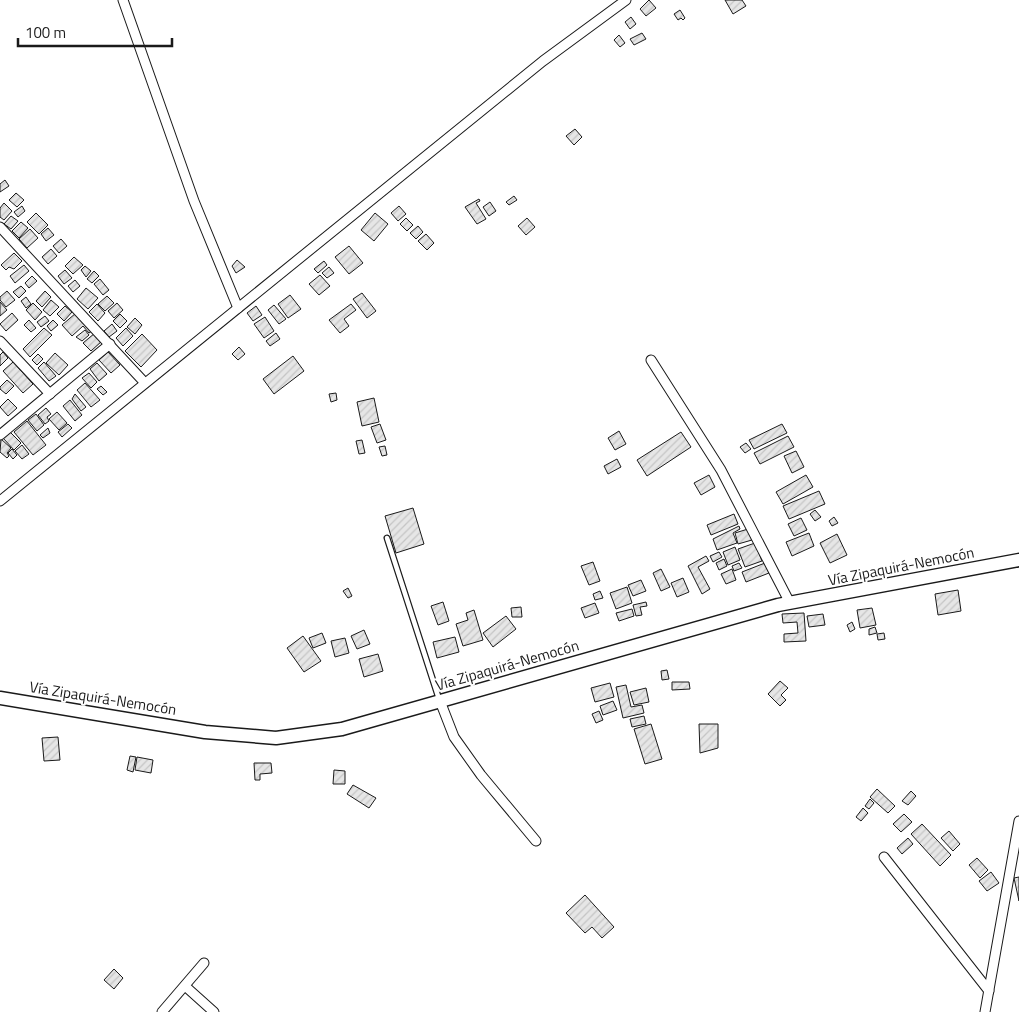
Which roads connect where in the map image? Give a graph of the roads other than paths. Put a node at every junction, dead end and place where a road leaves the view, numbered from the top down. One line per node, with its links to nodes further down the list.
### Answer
1 (123, 0): 4 (street)
2 (626, 0): 4 (street)
3 (0, 227): 6 (street)
4 (238, 308): 8 (street)
5 (0, 341): 9 (street)
6 (110, 344): 8 (street); 9 (street)
7 (651, 360): 14 (street)
8 (145, 383): 11 (street)
9 (50, 394): 10 (street)
10 (0, 435)
11 (0, 501)
12 (387, 538): 16 (lane)
13 (1019, 560): 14 (main road, Vía Zipaquirá-Nemocón)
14 (790, 603): 16 (main road, Vía Zipaquirá-Nemocón)
15 (0, 698): 16 (main road, Vía Zipaquirá-Nemocón)
16 (440, 701): 18 (street)
17 (1019, 821): 22 (street)
18 (536, 841)
19 (884, 857): 22 (street)
20 (204, 963): 21 (street)
21 (185, 986): 23 (street); 24 (street)
22 (989, 991): 25 (street)
23 (162, 1012)
24 (214, 1012)
25 (985, 1012)

